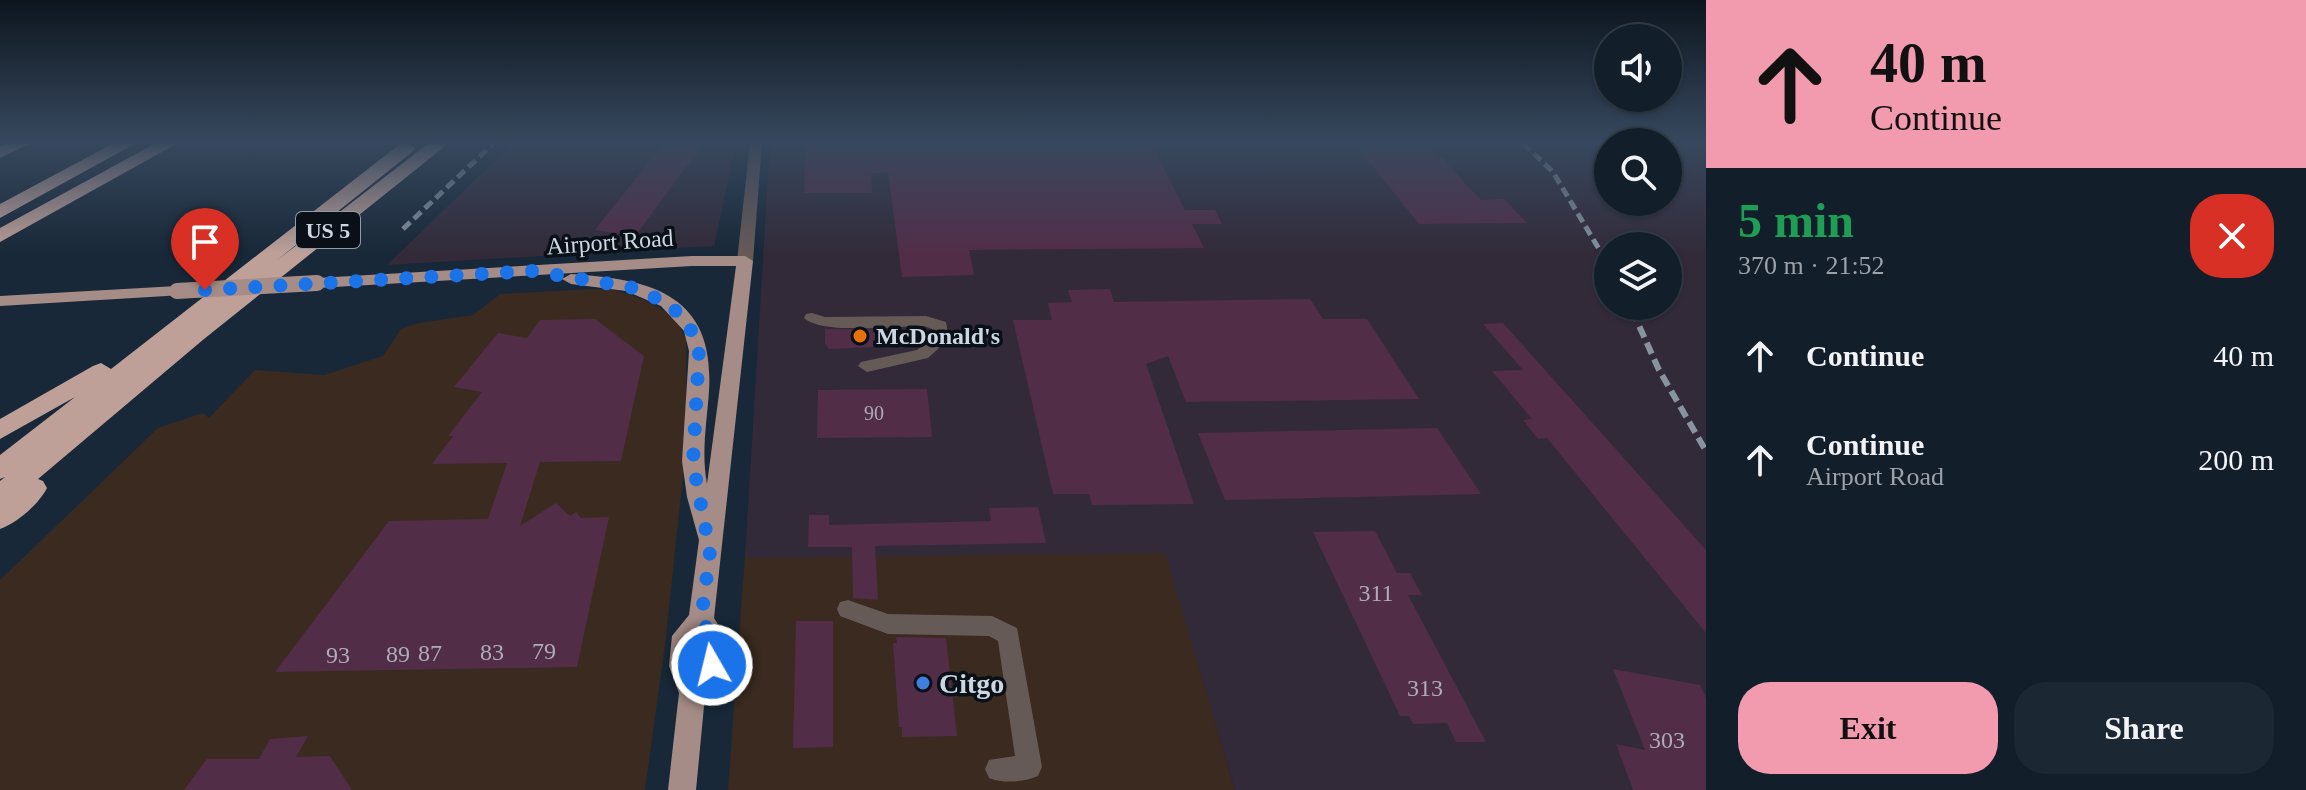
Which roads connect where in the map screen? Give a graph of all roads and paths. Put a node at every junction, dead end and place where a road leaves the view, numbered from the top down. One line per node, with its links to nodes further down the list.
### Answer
1 (59, 180): 7 (highway)
2 (102, 180): 8 (highway)
3 (365, 180): 6 (highway, US 5)
4 (393, 180): 12 (highway, US 5)
5 (753, 180): 9 (street)
6 (353, 189): 15 (highway); 16 (highway, US 5)
7 (0, 212)
8 (0, 236)
9 (745, 261): 10 (main road, Airport Road); 19 (main road)
10 (532, 271): 11 (main road, Airport Road, bridge); 19 (main road)
11 (0, 301)
12 (216, 318): 17 (highway, US 5); 18 (highway)
13 (812, 318): 14 (street)
14 (867, 366)
15 (0, 430)
16 (0, 469)
17 (0, 496)
18 (0, 518)
19 (710, 552): 22 (main road)
20 (848, 609): 21 (street)
21 (998, 769)
22 (682, 790)

